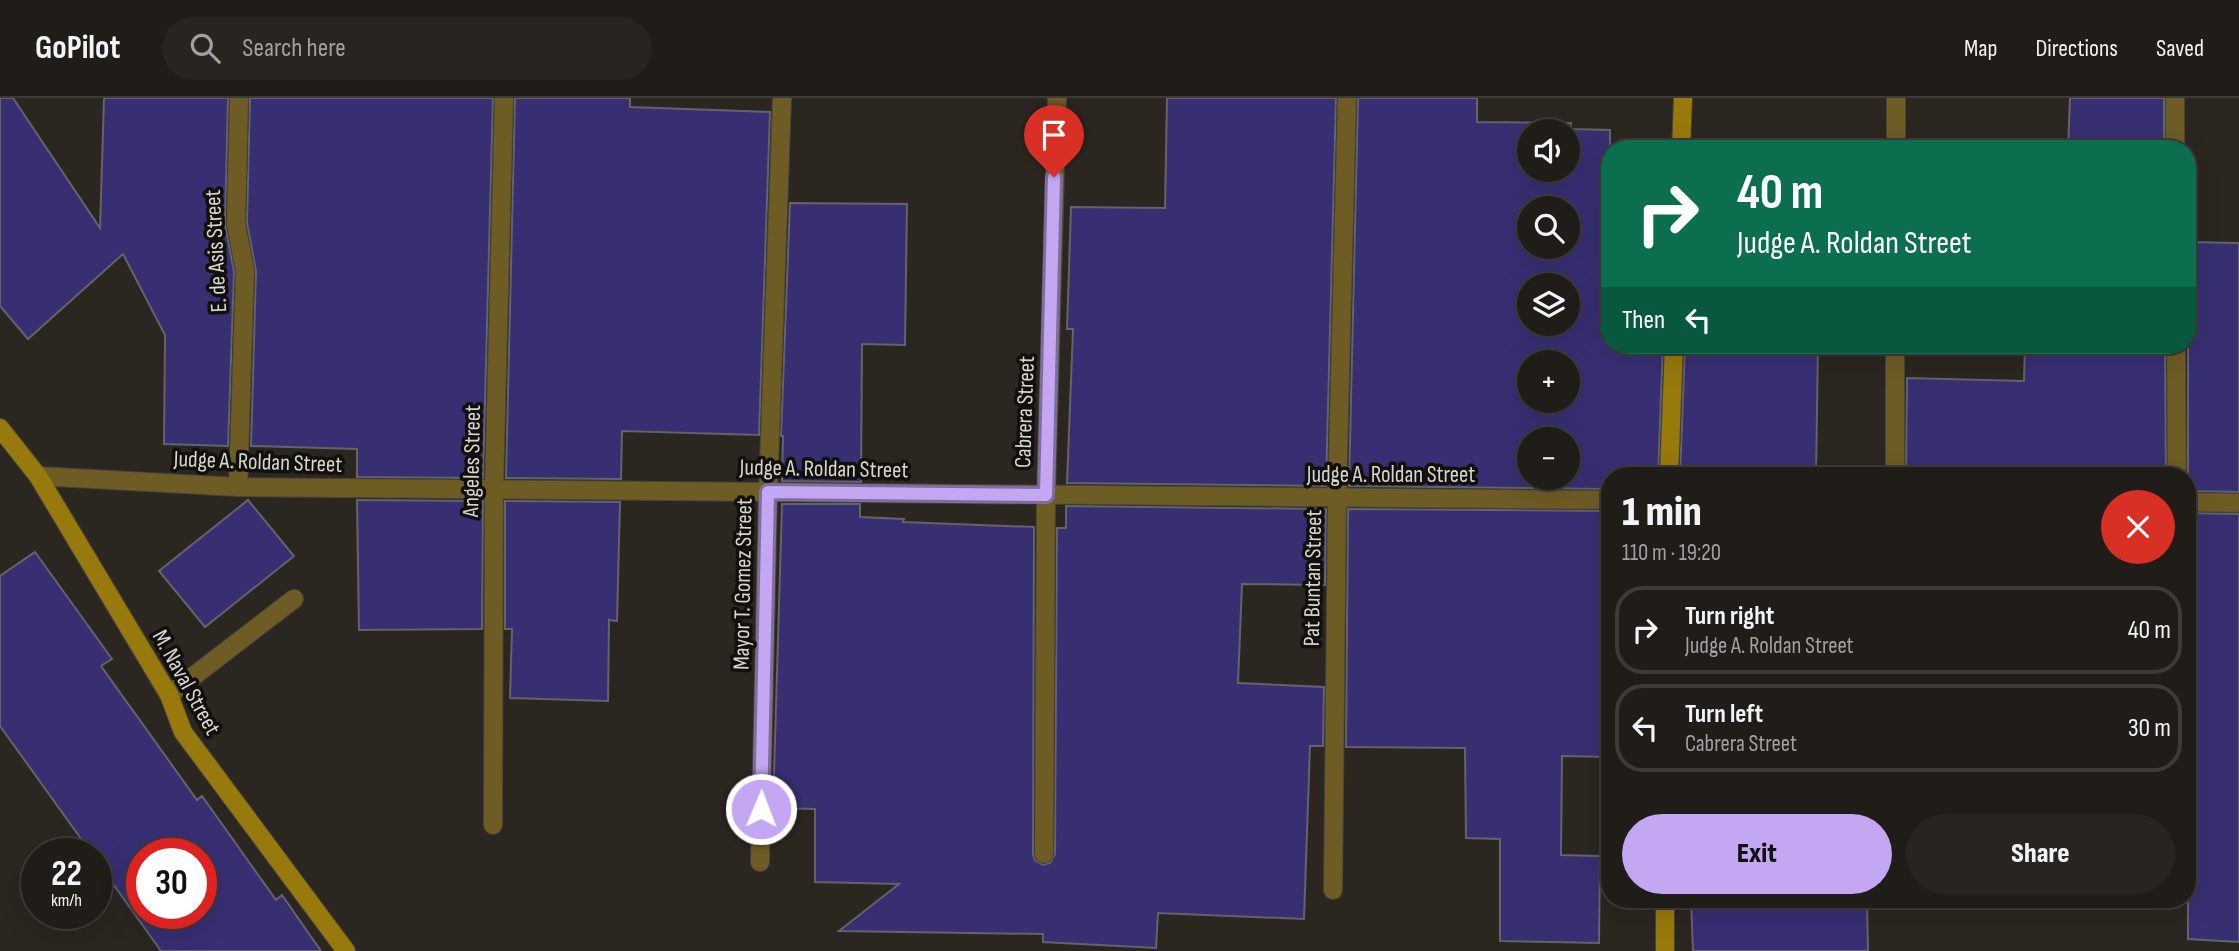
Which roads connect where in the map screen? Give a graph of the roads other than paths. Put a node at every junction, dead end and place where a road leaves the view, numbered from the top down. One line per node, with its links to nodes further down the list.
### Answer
1 (239, 98): 20 (street, E. de Asis Street)
2 (504, 98): 21 (street, Angeles Street)
3 (782, 98): 22 (street, Mayor T. Gomez Street)
4 (1056, 98): 23 (street, Cabrera Street)
5 (1347, 98): 24 (street, Pat Buntan Street)
6 (1683, 98): 9 (main road)
7 (1896, 98): 10 (street)
8 (2175, 98): 11 (street)
9 (1681, 140)
10 (1896, 140)
11 (2175, 140)
12 (1674, 354): 16 (main road)
13 (1895, 354): 17 (street)
14 (2176, 354): 18 (street)
15 (2, 435): 19 (main road, M. Naval Street)
16 (1669, 467)
17 (1895, 467)
18 (2177, 467)
19 (38, 476): 20 (street, Judge A. Roldan Street); 29 (main road, M. Naval Street)
20 (237, 487): 21 (street, Judge A. Roldan Street)
21 (494, 489): 22 (street, Judge A. Roldan Street); 30 (street, Angeles Street)
22 (768, 492): 23 (street, Judge A. Roldan Street); 32 (street, Mayor T. Gomez Street)
23 (1046, 495): 24 (street, Judge A. Roldan Street); 31 (street, Cabrera Street)
24 (1337, 498): 25 (street, Judge A. Roldan Street); 33 (street, Pat Buntan Street)
25 (1601, 500)
26 (2196, 502): 27 (street)
27 (2239, 503)
28 (293, 599): 29 (street)
29 (169, 695): 35 (main road, M. Naval Street)
30 (493, 825)
31 (1044, 854)
32 (760, 862)
33 (1333, 890)
34 (1665, 908): 36 (main road)
35 (346, 951)
36 (1665, 951)

